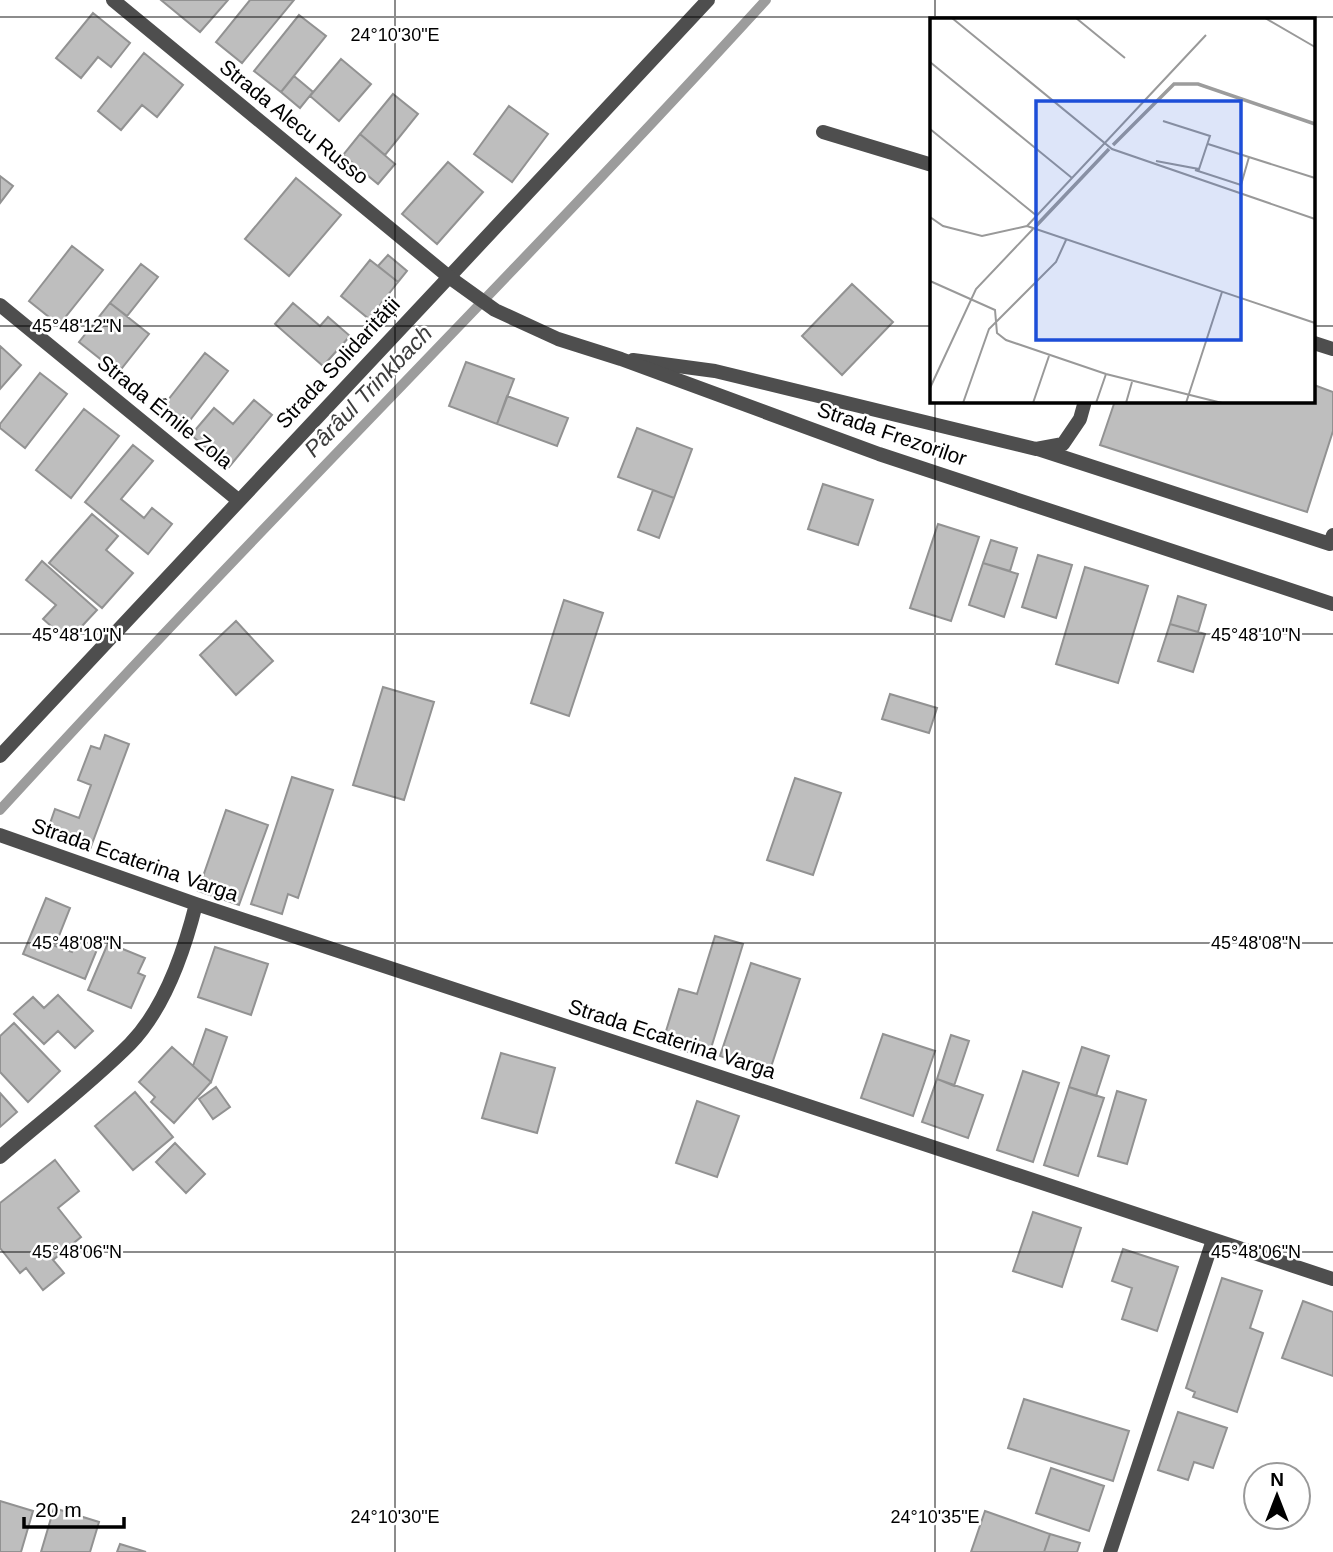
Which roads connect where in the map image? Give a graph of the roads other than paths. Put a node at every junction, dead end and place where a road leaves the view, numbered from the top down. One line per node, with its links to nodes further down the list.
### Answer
1 (113, 0): 5 (street, Strada Alecu Russo)
2 (708, 0): 5 (street, Strada Solidarității)
3 (823, 132): 4 (street)
4 (930, 163)
5 (449, 277): 9 (street, Strada Frezorilor); 12 (street, Strada Solidarității)
6 (0, 304): 12 (street, Strada Émile Zola)
7 (1316, 344): 8 (street)
8 (1333, 349)
9 (621, 359): 11 (street); 14 (street, Strada Frezorilor)
10 (1085, 402): 11 (street)
11 (1036, 449): 13 (street)
12 (238, 500): 15 (street, Strada Solidarității)
13 (1333, 535)
14 (1333, 604)
15 (3, 747)
16 (0, 835): 17 (street, Strada Ecaterina Varga)
17 (196, 904): 18 (street); 19 (street, Strada Ecaterina Varga)
18 (0, 1157)
19 (1213, 1240): 20 (street, Strada Ecaterina Varga); 21 (street)
20 (1333, 1279)
21 (1111, 1552)

